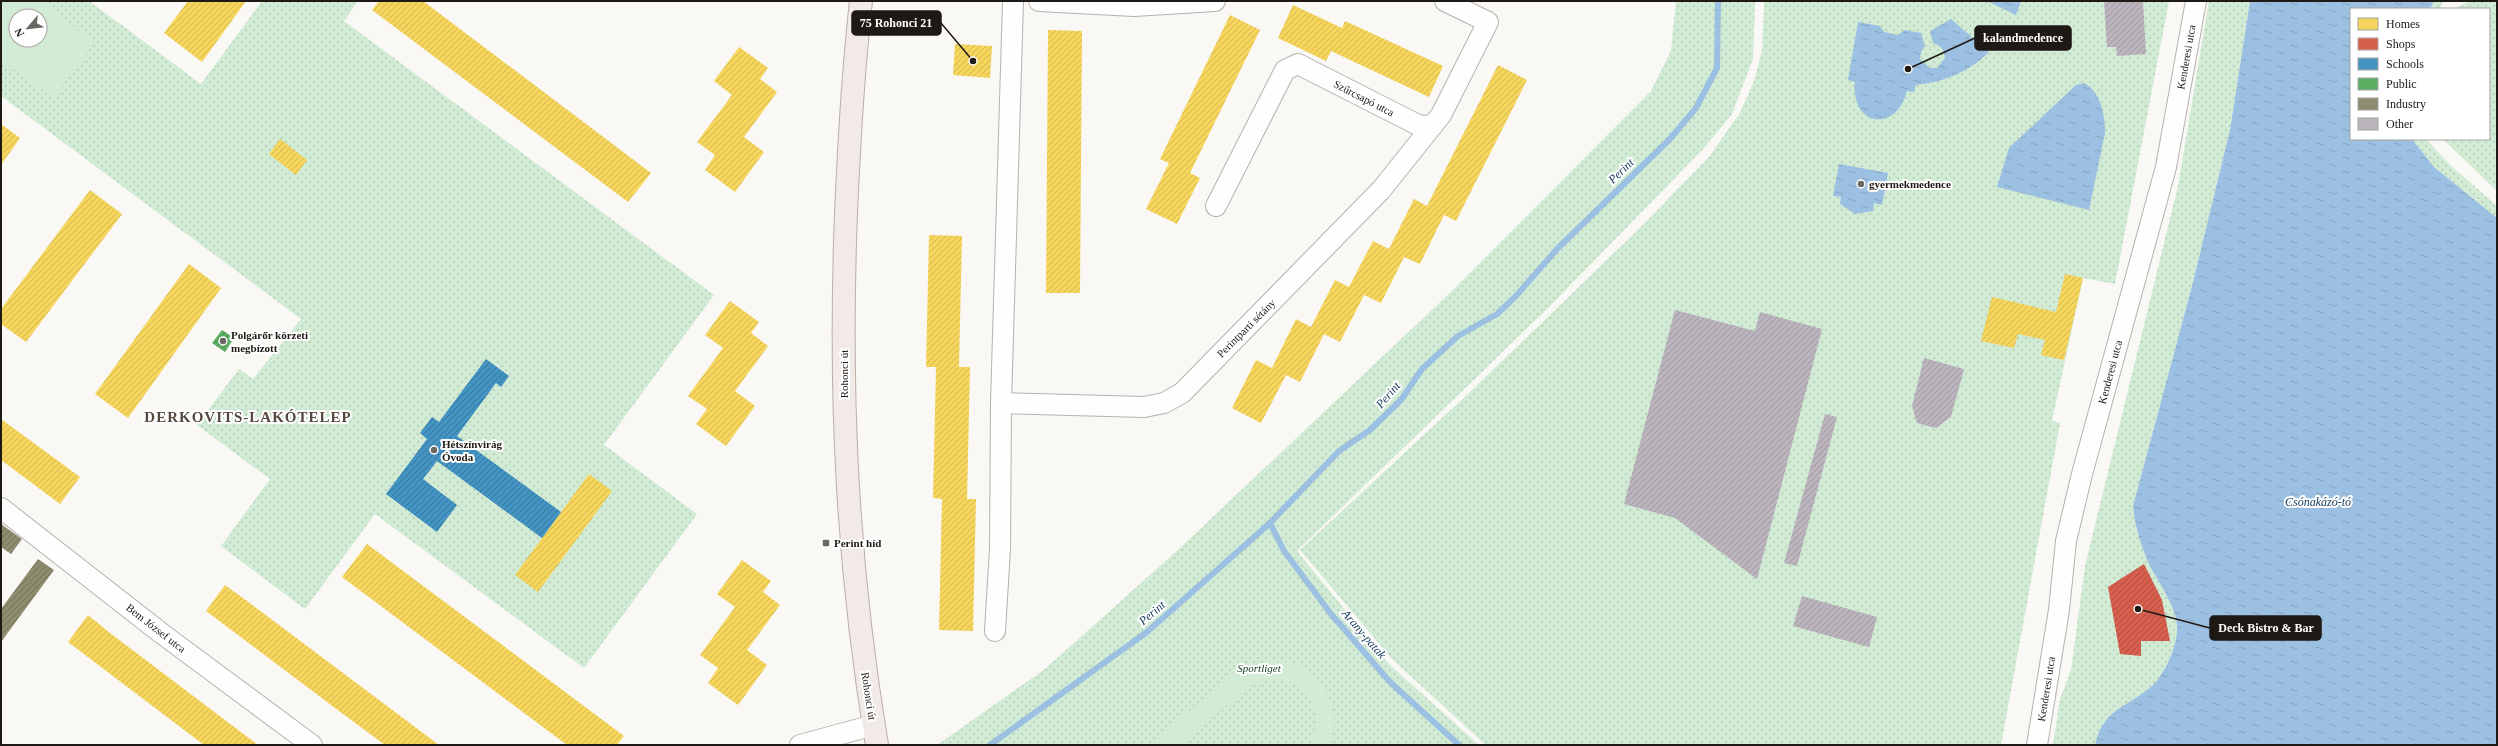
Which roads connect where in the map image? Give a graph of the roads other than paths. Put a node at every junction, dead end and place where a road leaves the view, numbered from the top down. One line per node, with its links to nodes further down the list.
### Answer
1 (861, 1): 13 (main road, Rohonci út)
2 (1013, 1): 10 (street)
3 (1039, 1): 7 (street)
4 (1215, 1): 7 (street)
5 (1445, 1): 8 (street)
6 (2196, 1): 16 (street, Kenderesi utca)
7 (1069, 2)
8 (1433, 125): 9 (street, Szűrcsapó utca); 10 (street, Perintparti sétány)
9 (1216, 206)
10 (1002, 404): 12 (street)
11 (1, 508): 14 (street, Bem József utca)
12 (995, 631)
13 (875, 735): 15 (street)
14 (312, 745)
15 (800, 745)
16 (2037, 745)

